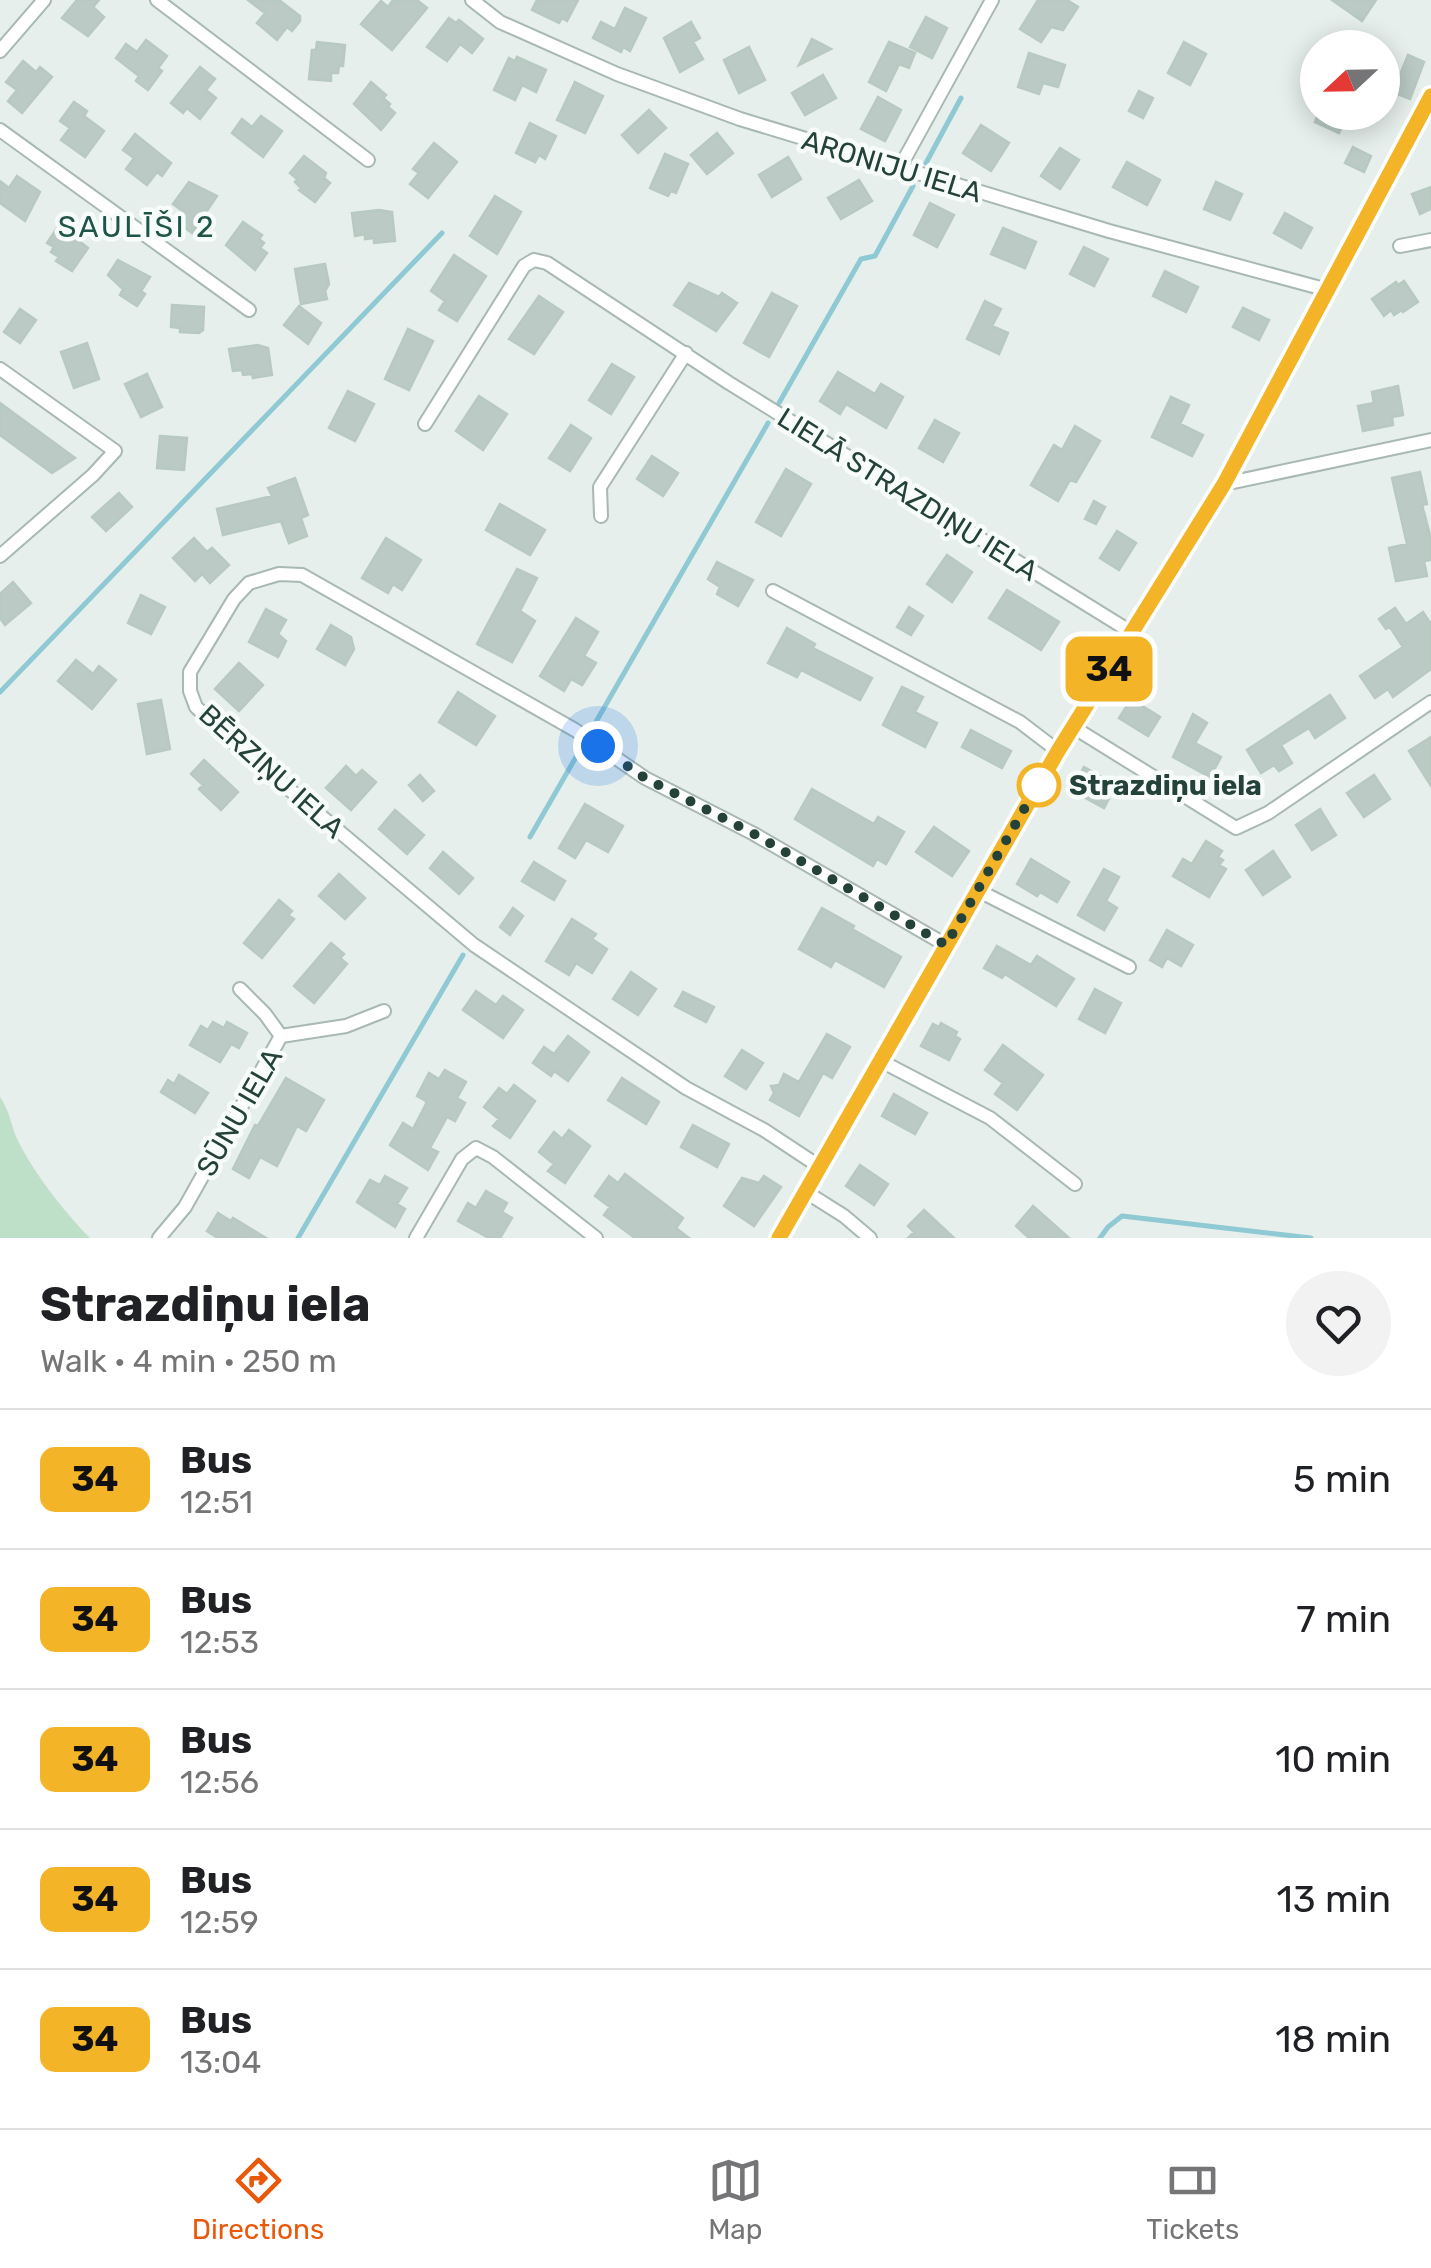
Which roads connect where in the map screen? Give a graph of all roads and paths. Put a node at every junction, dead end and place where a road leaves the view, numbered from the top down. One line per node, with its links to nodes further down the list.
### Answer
1 (44, 0): 5 (street)
2 (157, 0): 8 (street)
3 (472, 0): 9 (street, ARONIJU IELA)
4 (990, 1): 9 (street)
5 (0, 52)
6 (1431, 96): 12 (street)
7 (0, 130): 13 (street)
8 (368, 160)
9 (899, 169): 12 (street, ARONIJU IELA)
10 (1431, 240): 11 (street)
11 (1400, 246)
12 (1328, 290): 18 (street)
13 (249, 310)
14 (686, 353): 16 (street, LIELĀ STRAZDIŅU IELA); 19 (street); 22 (street, LIELĀ STRAZDIŅU IELA)
15 (0, 368): 20 (street)
16 (425, 424)
17 (1431, 440): 18 (street)
18 (1224, 484): 22 (street)
19 (602, 516)
20 (0, 556)
21 (773, 590): 25 (street)
22 (1132, 632): 24 (street)
23 (1431, 702): 24 (street)
24 (1073, 727): 25 (street)
25 (1058, 751): 26 (street)
26 (977, 890): 27 (street); 28 (street)
27 (946, 945): 32 (street); 33 (street, BĒRZIŅU IELA)
28 (1129, 966)
29 (240, 989): 31 (street, SŪNU IELA)
30 (384, 1011): 31 (street)
31 (282, 1036): 36 (street, SŪNU IELA)
32 (880, 1060): 33 (street); 34 (street)
33 (820, 1167): 35 (street)
34 (1075, 1184)
35 (806, 1192): 39 (street); 40 (street)
36 (159, 1238)
37 (416, 1238): 38 (street)
38 (596, 1238)
39 (779, 1238)
40 (870, 1238)

